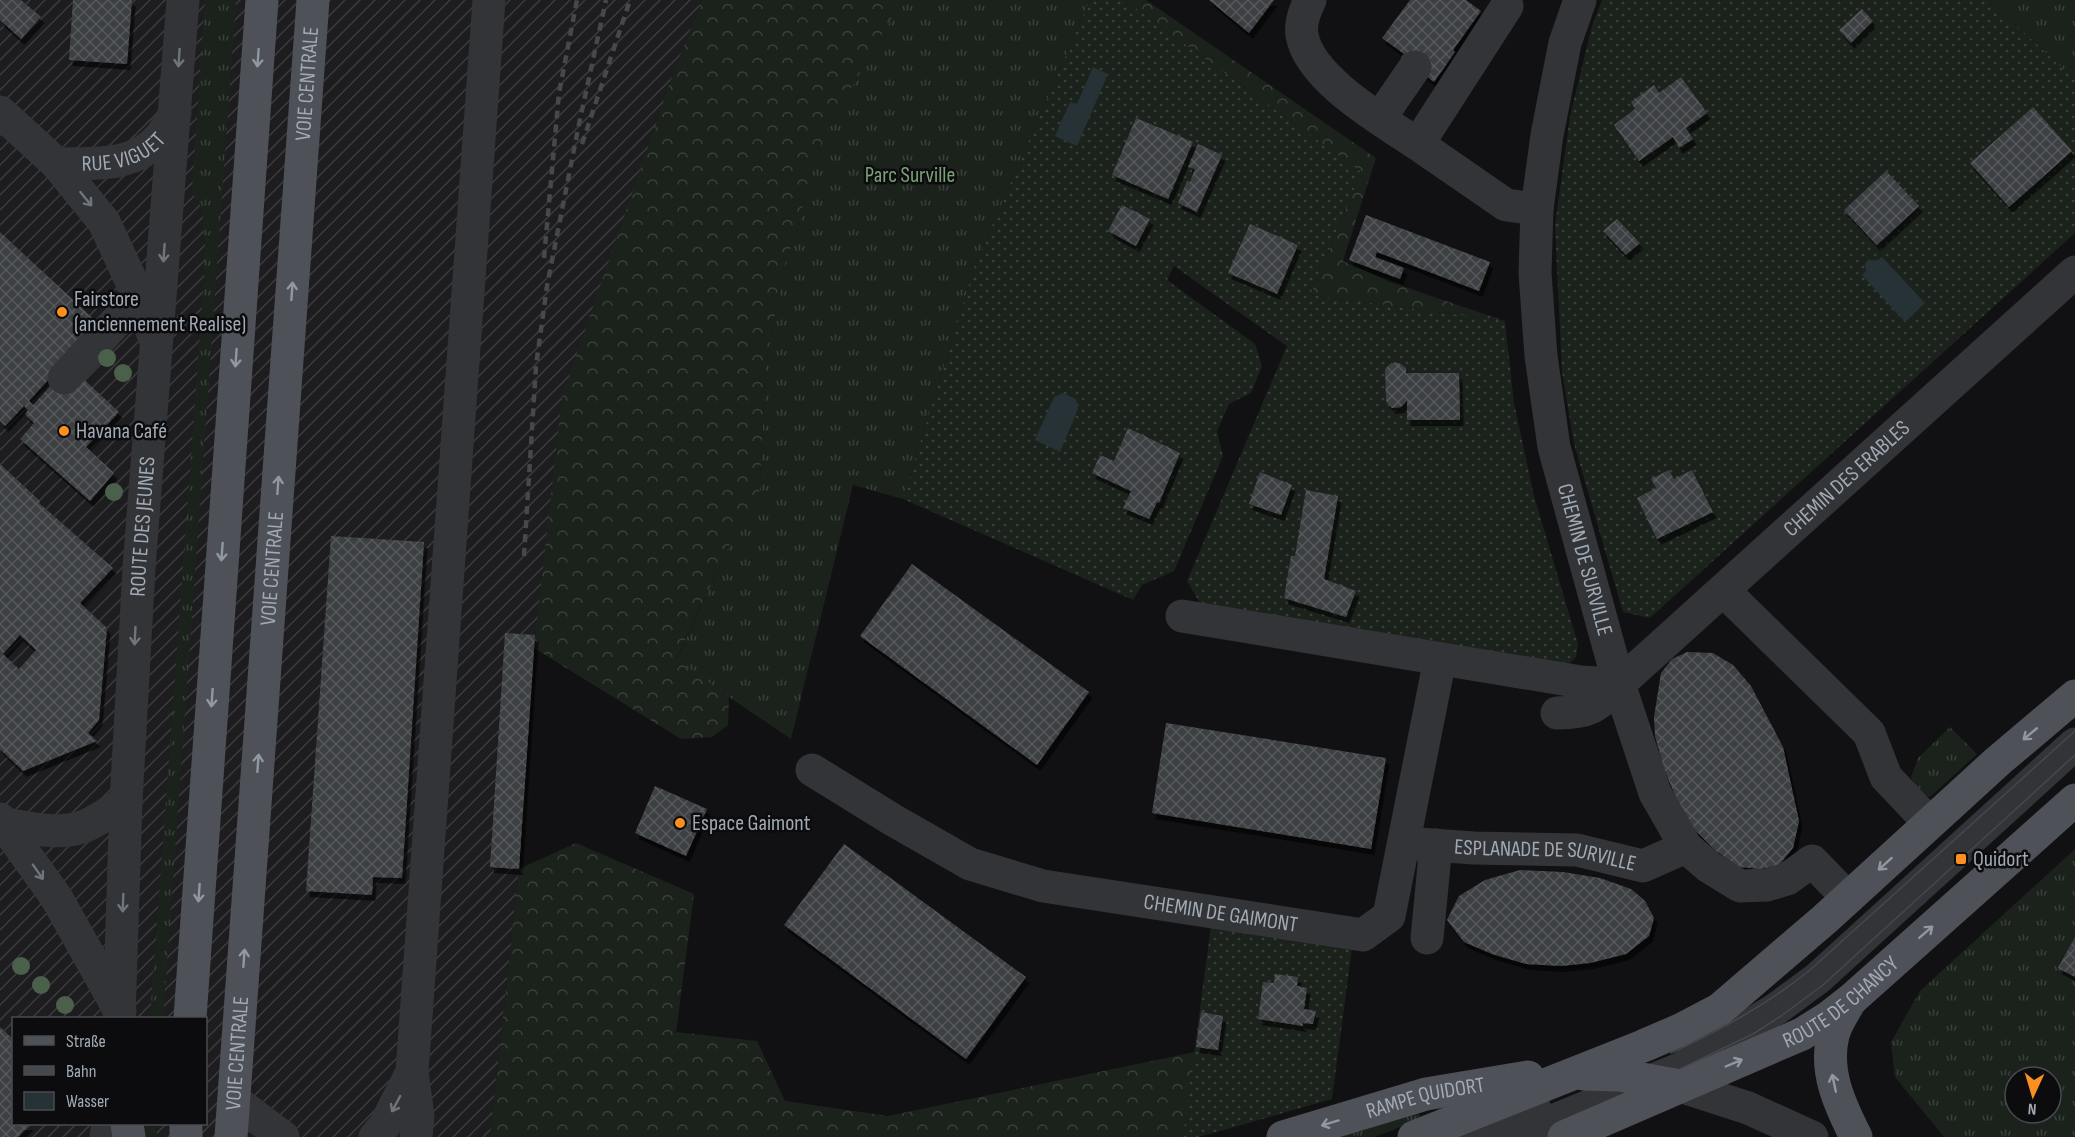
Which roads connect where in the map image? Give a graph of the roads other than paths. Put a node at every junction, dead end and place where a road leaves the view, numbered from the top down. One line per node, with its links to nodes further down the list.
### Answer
1 (183, 0): 12 (street, ROUTE DES JEUNES, one-way to 12)
2 (262, 0): 39 (main road, one-way to 39)
3 (313, 0): 45 (main road, VOIE CENTRALE, one-way to 3)
4 (489, 0): 9 (street)
5 (504, 0): 9 (street)
6 (1310, 0): 13 (street)
7 (1580, 0): 16 (street, CHEMIN DE SURVILLE)
8 (1507, 6): 14 (street)
9 (486, 49): 41 (street)
10 (1415, 67): 13 (street)
11 (0, 112): 15 (street, RUE VIGUET)
12 (175, 113): 15 (street, RUE VIGUET); 19 (street, ROUTE DES JEUNES, one-way to 19)
13 (1380, 118): 14 (street)
14 (1418, 144): 16 (street)
15 (57, 164): 18 (street, RUE VIGUET, one-way to 18)
16 (1537, 209): 24 (street, CHEMIN DE SURVILLE)
17 (2075, 272): 21 (street, CHEMIN DES ERABLES)
18 (137, 298): 19 (street, RUE VIGUET); 20 (street)
19 (158, 345): 30 (street, ROUTE DES JEUNES, one-way to 30)
20 (64, 378)
21 (1724, 591): 24 (street, CHEMIN DES ERABLES); 31 (street)
22 (1182, 616): 23 (street)
23 (1440, 659): 24 (street); 33 (street, CHEMIN DE GAIMONT)
24 (1619, 684): 26 (street, CHEMIN DES ERABLES); 34 (street)
25 (2075, 696): 35 (main road, one-way to 35)
26 (1557, 713)
27 (2075, 744): 40 (street)
28 (812, 770): 33 (street, CHEMIN DE GAIMONT)
29 (2075, 800): 37 (main road, ROUTE DE CHANCY, one-way to 29)
30 (126, 802): 32 (street); 38 (street, ROUTE DES JEUNES, one-way to 38)
31 (1920, 813)
32 (3, 821): 38 (street, one-way to 38)
33 (1420, 844): 34 (street, ESPLANADE DE SURVILLE); 36 (street, ESPLANADE DE SURVILLE)
34 (1686, 847): 35 (street)
35 (1843, 893): 42 (main road)
36 (1427, 938)
37 (1852, 999): 44 (main road, ROUTE DE CHANCY, one-way to 37); 56 (main road, one-way to 37)
38 (119, 1015)
39 (190, 1017)
40 (1708, 1047): 43 (street); 44 (street)
41 (412, 1072): 49 (street, one-way to 49); 50 (street)
42 (1572, 1074): 43 (main road); 46 (main road); 51 (main road, RAMPE QUIDORT, one-way to 51)
43 (1620, 1075): 44 (main road); 52 (street)
44 (1666, 1083): 53 (street); 54 (main road, ROUTE DE CHANCY); 55 (street)
45 (234, 1100): 47 (main road, VOIE CENTRALE); 48 (street)
46 (1422, 1134)
47 (231, 1137)
48 (282, 1137)
49 (375, 1137)
50 (416, 1137)
51 (1283, 1137)
52 (1465, 1137)
53 (1513, 1137)
54 (1564, 1137)
55 (1812, 1137)
56 (1856, 1137)

